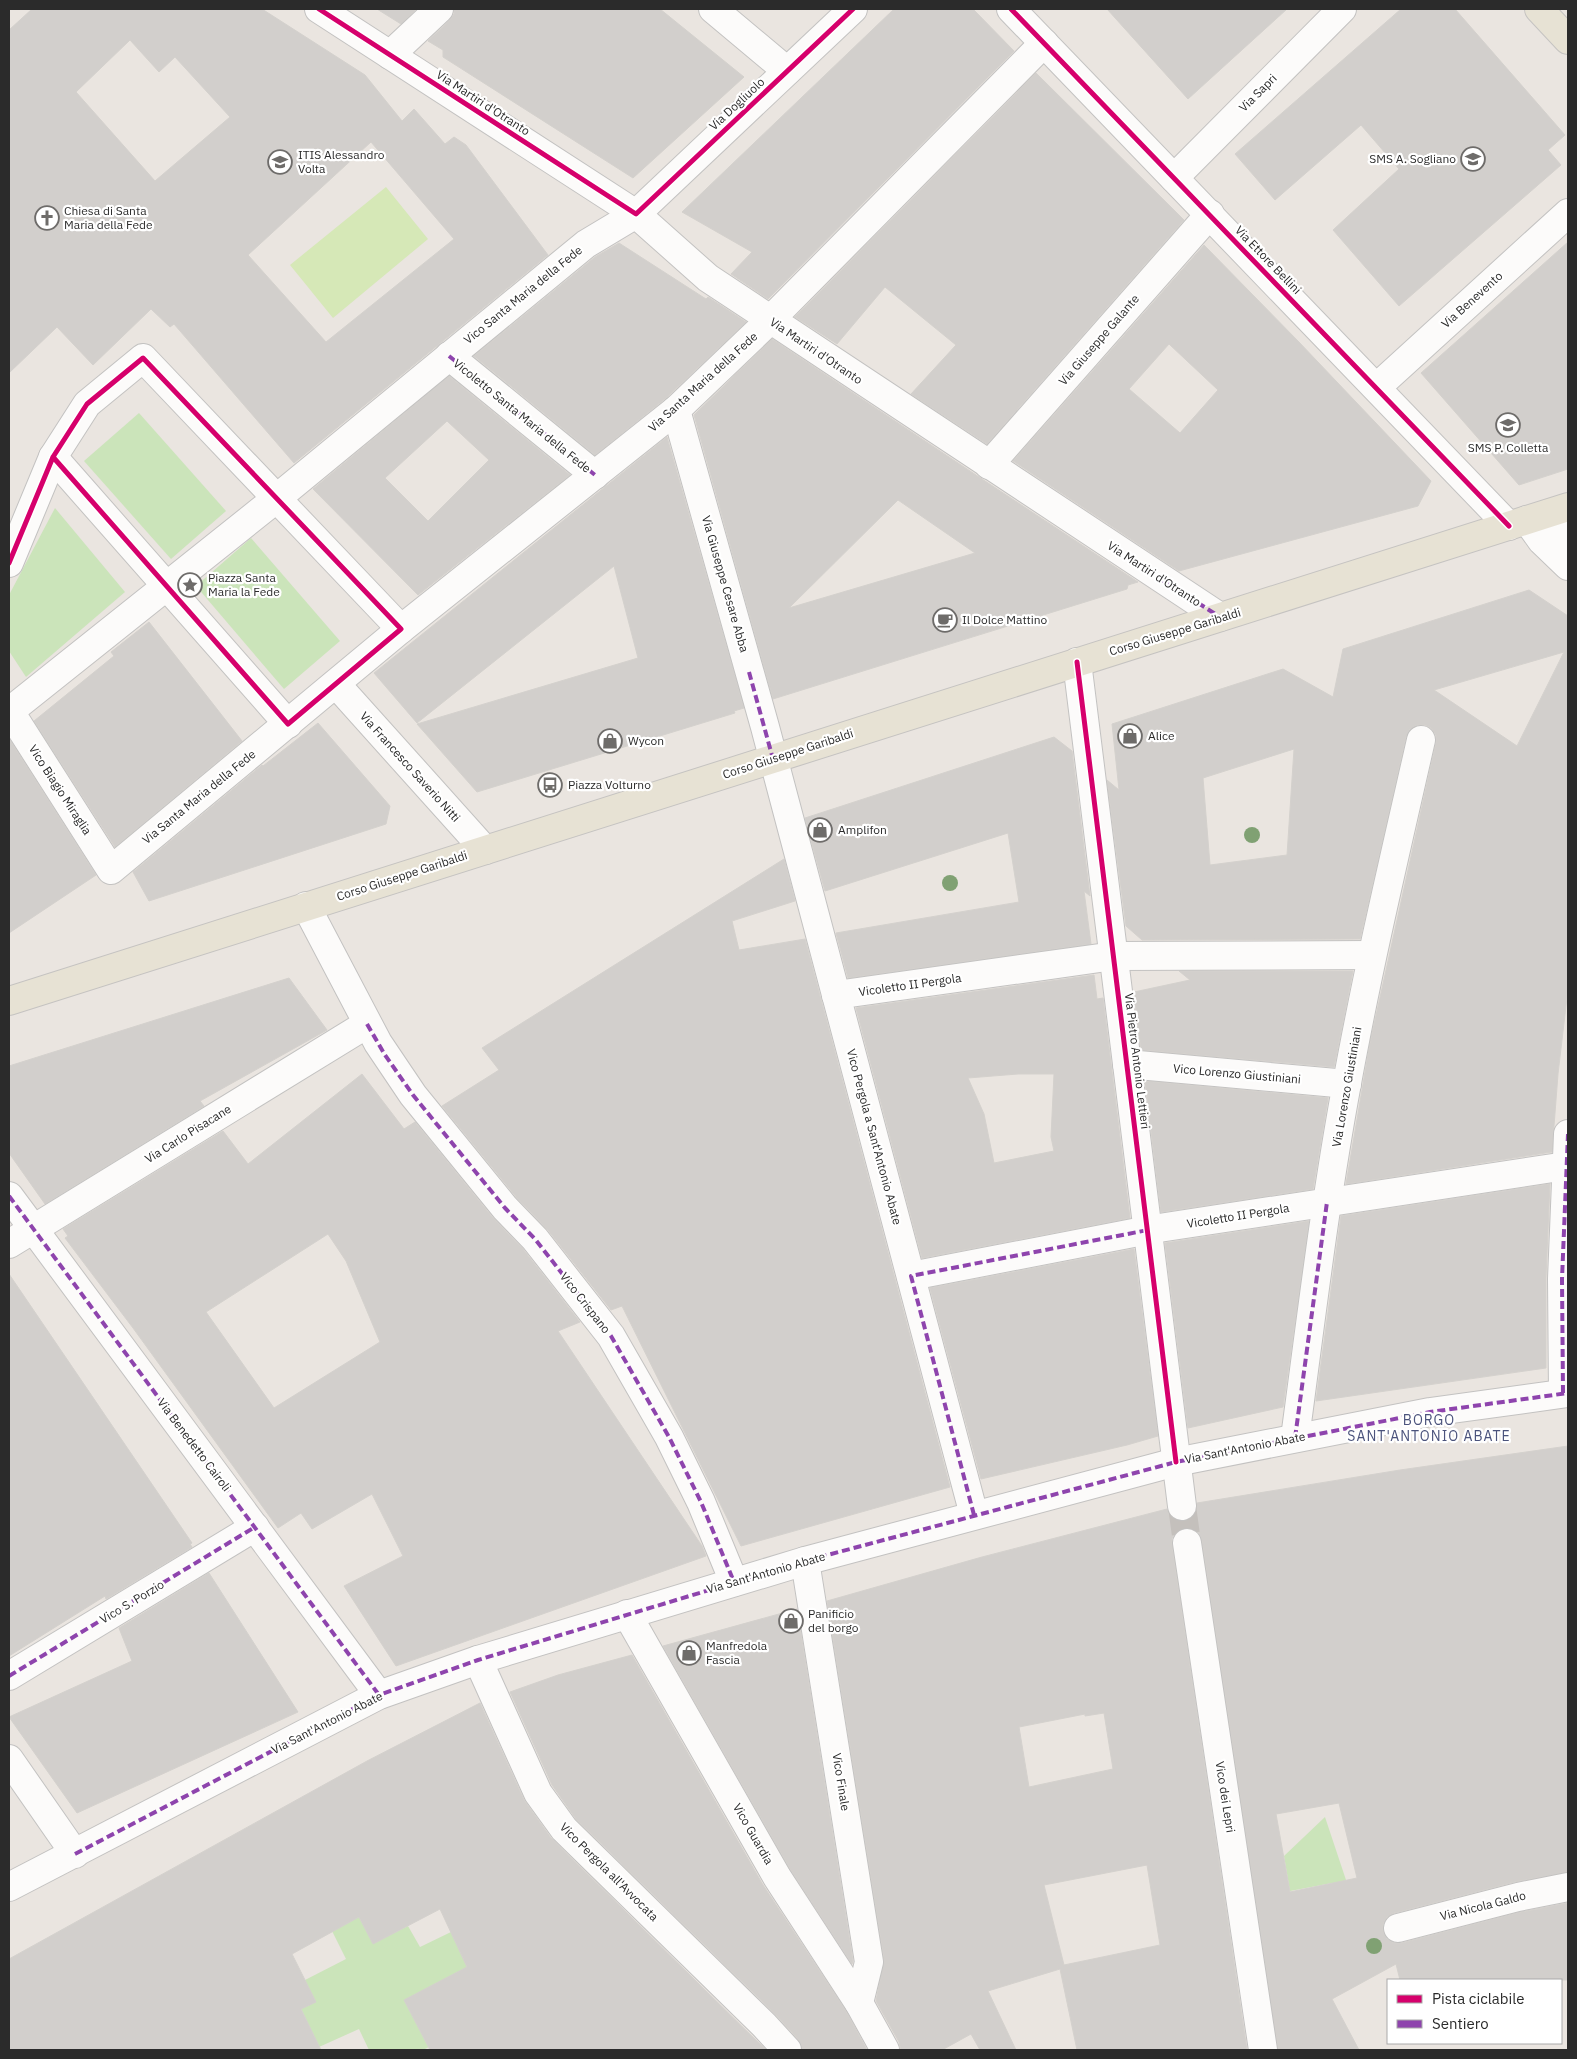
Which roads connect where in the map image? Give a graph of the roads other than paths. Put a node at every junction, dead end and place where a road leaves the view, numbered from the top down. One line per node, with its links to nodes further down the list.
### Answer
1 (319, 9): 10 (street, Via Martiri d'Otranto)
2 (440, 9): 10 (street)
3 (713, 9): 11 (street)
4 (853, 9): 11 (street, Via Dogliuolo)
5 (1011, 9): 9 (street, Via Ettore Bellini)
6 (1342, 9): 12 (street, Via Sapri)
7 (1539, 9): 8 (main road)
8 (1568, 40)
9 (1044, 43): 12 (street, Via Ettore Bellini); 16 (street, Via Santa Maria della Fede)
10 (390, 55): 14 (street, Via Martiri d'Otranto)
11 (787, 71): 14 (street, Via Dogliuolo)
12 (1174, 178): 15 (street, Via Ettore Bellini)
13 (1568, 213): 18 (street, Via Benevento)
14 (636, 214): 16 (street, Via Martiri d'Otranto); 17 (street, Vico Santa Maria della Fede)
15 (1210, 214): 18 (street, Via Ettore Bellini); 21 (street, Via Giuseppe Galante)
16 (770, 320): 19 (street, Via Santa Maria della Fede); 21 (street, Via Martiri d'Otranto)
17 (449, 356): 22 (street, Vicoletto Santa Maria della Fede); 23 (street, Vico Santa Maria della Fede)
18 (1377, 387): 24 (street, Via Ettore Bellini)
19 (676, 410): 22 (street, Via Santa Maria della Fede); 36 (street, Via Giuseppe Cesare Abba)
20 (53, 457): 23 (street); 26 (street); 28 (street)
21 (989, 465): 29 (street, Via Martiri d'Otranto)
22 (595, 475): 30 (street, Via Santa Maria della Fede)
23 (276, 498): 28 (street, Vico Santa Maria della Fede); 30 (street)
24 (1538, 517): 25 (street); 27 (street); 29 (main road, Corso Giuseppe Garibaldi)
25 (1568, 536)
26 (9, 563)
27 (1568, 566)
28 (166, 586): 33 (street, Vico Santa Maria della Fede); 34 (street)
29 (1220, 617): 31 (main road, Corso Giuseppe Garibaldi)
30 (401, 629): 32 (street, Via Santa Maria della Fede)
31 (1077, 662): 36 (main road, Corso Giuseppe Garibaldi); 41 (street, Via Pietro Antonio Lettieri)
32 (336, 684): 34 (street, Via Santa Maria della Fede); 37 (street, Via Francesco Saverio Nitti)
33 (9, 710): 38 (street, Vico Biagio Miraglia)
34 (288, 724): 38 (street, Via Santa Maria della Fede)
35 (1421, 740): 40 (street, Via Lorenzo Giustiniani)
36 (773, 759): 37 (main road, Corso Giuseppe Garibaldi); 42 (street, Vico Pergola a Sant'Antonio Abate)
37 (485, 850): 39 (main road, Corso Giuseppe Garibaldi)
38 (111, 870)
39 (306, 906): 43 (main road, Corso Giuseppe Garibaldi); 44 (street, Vico Crispano)
40 (1372, 955): 41 (street, Vicoletto II Pergola); 46 (street, Via Lorenzo Giustiniani)
41 (1114, 956): 42 (street, Vicoletto II Pergola); 45 (street, Via Pietro Antonio Lettieri)
42 (836, 995): 54 (street, Vico Pergola a Sant'Antonio Abate)
43 (9, 1001)
44 (367, 1024): 51 (street, Via Carlo Pisacane); 63 (street, Vico Crispano)
45 (1127, 1064): 46 (street, Vico Lorenzo Giustiniani); 52 (street, Via Pietro Antonio Lettieri)
46 (1347, 1084): 50 (street, Via Lorenzo Giustiniani)
47 (1568, 1134): 48 (street)
48 (1566, 1166): 50 (street, Vicoletto II Pergola); 55 (street)
49 (9, 1196): 51 (street, Via Benedetto Cairoli)
50 (1327, 1202): 52 (street, Vicoletto II Pergola); 56 (street, Via Lorenzo Giustiniani)
51 (34, 1228): 53 (street, Via Carlo Pisacane); 60 (street, Via Benedetto Cairoli)
52 (1148, 1230): 54 (street, Vicoletto II Pergola); 57 (street, Via Pietro Antonio Lettieri)
53 (9, 1244)
54 (911, 1276): 59 (street, Vico Pergola a Sant'Antonio Abate)
55 (1565, 1393): 56 (street, Via Sant'Antonio Abate)
56 (1295, 1438): 57 (street, Via Sant'Antonio Abate)
57 (1176, 1462): 58 (street); 59 (street, Via Sant'Antonio Abate)
58 (1182, 1506)
59 (974, 1515): 62 (street, Via Sant'Antonio Abate)
60 (255, 1527): 66 (street, Vico S. Porzio); 67 (street, Via Benedetto Cairoli)
61 (1187, 1544): 76 (street, Vico dei Lepri)
62 (805, 1561): 63 (street, Via Sant'Antonio Abate); 73 (street, Vico Finale)
63 (734, 1582): 64 (street, Via Sant'Antonio Abate)
64 (627, 1614): 65 (street, Via Sant'Antonio Abate); 73 (street, Vico Guardia)
65 (478, 1660): 67 (street, Via Sant'Antonio Abate); 74 (street, Vico Pergola all'Avvocata)
66 (9, 1676)
67 (379, 1695): 69 (street, Via Sant'Antonio Abate)
68 (9, 1759): 69 (street)
69 (74, 1854): 70 (street, Via Sant'Antonio Abate)
70 (9, 1887)
71 (1568, 1887): 72 (street, Via Nicola Galdo)
72 (1398, 1928)
73 (859, 2003): 75 (street, Vico Guardia)
74 (787, 2050)
75 (885, 2050)
76 (1263, 2050)

